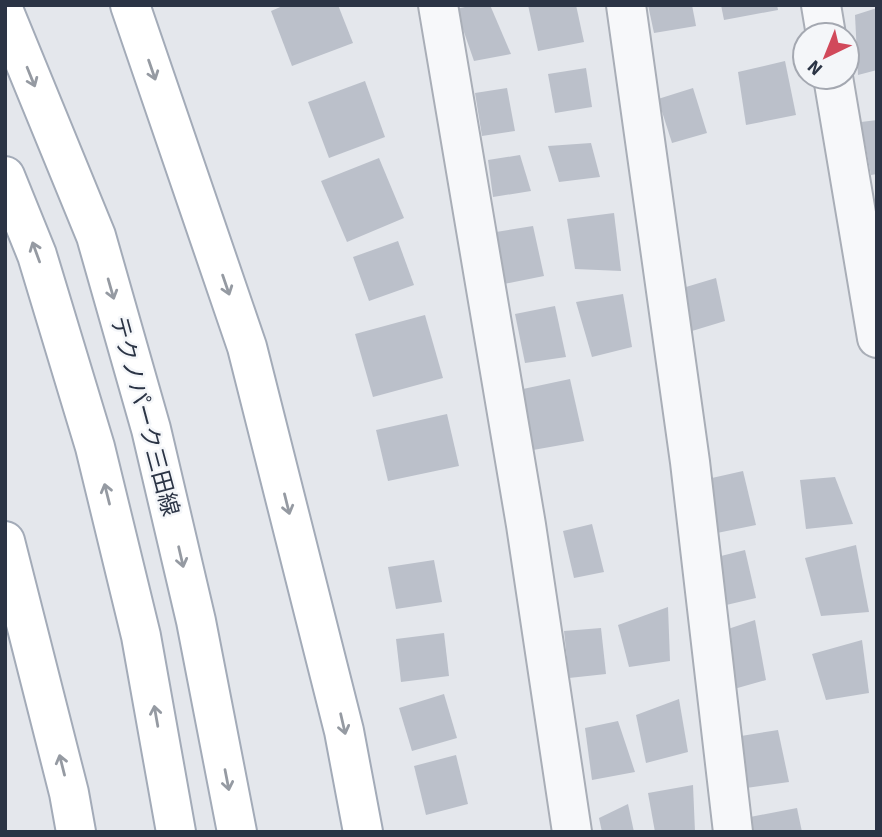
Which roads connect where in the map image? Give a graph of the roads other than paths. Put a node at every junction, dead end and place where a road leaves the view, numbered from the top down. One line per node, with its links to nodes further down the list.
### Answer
1 (130, 5): 12 (main road, one-way to 12)
2 (438, 5): 13 (street)
3 (626, 5): 14 (street)
4 (5, 13): 11 (main road, テクノパーク三田線, one-way to 11)
5 (835, 91): 7 (street)
6 (5, 176): 10 (main road, one-way to 6)
7 (877, 338)
8 (5, 541): 9 (main road, one-way to 8)
9 (76, 832)
10 (176, 832)
11 (237, 832)
12 (363, 832)
13 (572, 832)
14 (733, 832)

